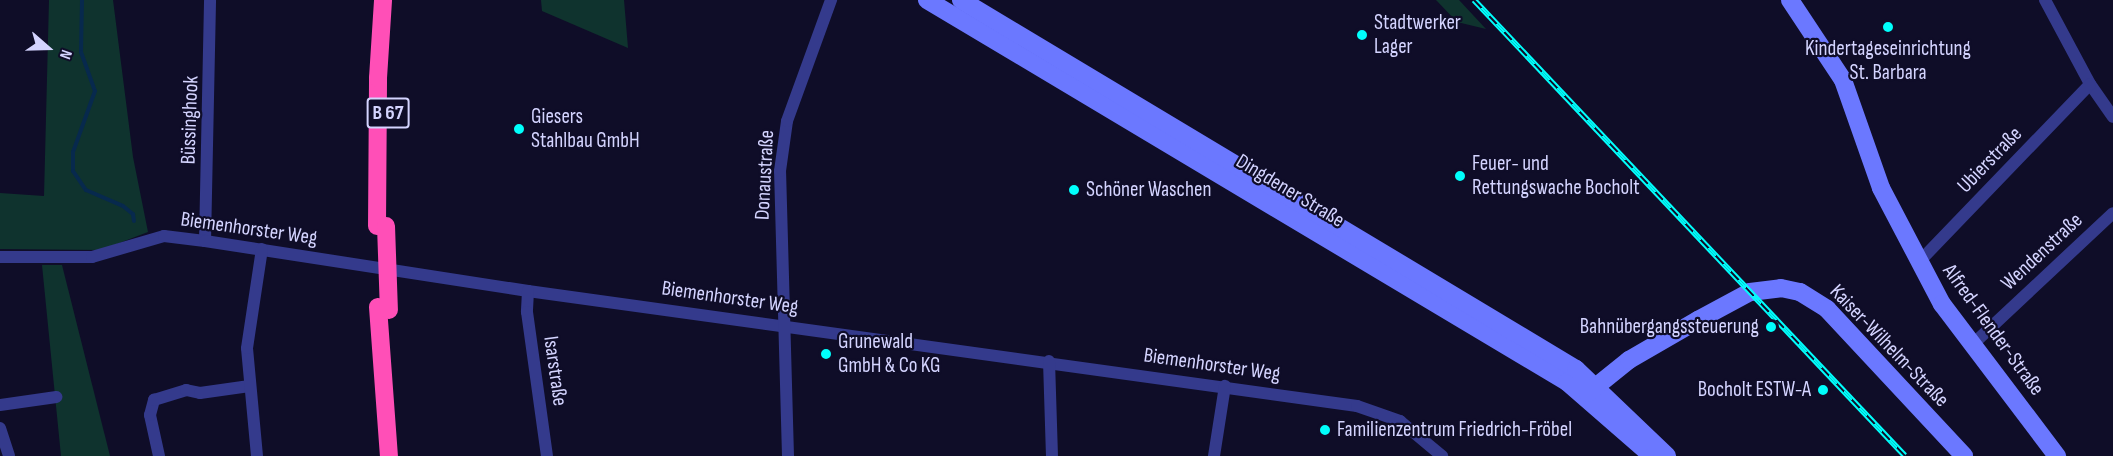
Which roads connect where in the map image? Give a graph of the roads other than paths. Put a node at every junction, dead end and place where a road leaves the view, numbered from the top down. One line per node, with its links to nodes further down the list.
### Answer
1 (210, 0): 17 (street, Büssinghook)
2 (376, 0): 12 (highway)
3 (383, 0): 12 (highway, B 67)
4 (391, 0): 16 (highway, B 67)
5 (831, 0): 23 (street, Donaustraße)
6 (927, 0): 10 (main road, Dingdener Straße)
7 (961, 0): 11 (main road, Dingdener Straße)
8 (1790, 0): 20 (main road, Alfred-Flender-Straße)
9 (2044, 0): 13 (street)
10 (971, 26): 11 (main road, Dingdener Straße); 28 (main road, Dingdener Straße)
11 (1065, 62): 28 (main road, Dingdener Straße)
12 (378, 78): 16 (highway, B 67)
13 (2090, 84): 14 (street); 20 (street, Ubierstraße)
14 (2113, 117)
15 (2113, 213): 24 (street, Wendenstraße)
16 (382, 226): 22 (highway, B 67, bridge)
17 (205, 241): 18 (street, Biemenhorster Weg); 19 (street, Biemenhorster Weg)
18 (262, 249): 21 (street, Biemenhorster Weg); 26 (street)
19 (0, 257)
20 (1918, 263): 24 (main road, Alfred-Flender-Straße)
21 (528, 291): 23 (street, Biemenhorster Weg); 38 (street, Isarstraße)
22 (384, 308): 36 (highway, B 67); 37 (highway, B 67)
23 (784, 324): 25 (street, Biemenhorster Weg); 39 (street)
24 (1972, 345): 45 (main road, Alfred-Flender-Straße)
25 (1049, 361): 27 (street, Biemenhorster Weg); 40 (street)
26 (250, 386): 34 (street); 35 (street)
27 (1225, 386): 41 (street); 42 (street, Biemenhorster Weg)
28 (1590, 391): 32 (main road); 43 (main road); 44 (main road, Kaiser-Wilhelm-Straße)
29 (56, 397): 30 (street)
30 (0, 405)
31 (0, 428): 33 (street)
32 (1642, 453)
33 (9, 456)
34 (159, 456)
35 (257, 456)
36 (390, 456)
37 (400, 456)
38 (547, 456)
39 (788, 456)
40 (1052, 456)
41 (1214, 456)
42 (1442, 456)
43 (1667, 456)
44 (1964, 456)
45 (2057, 456)

